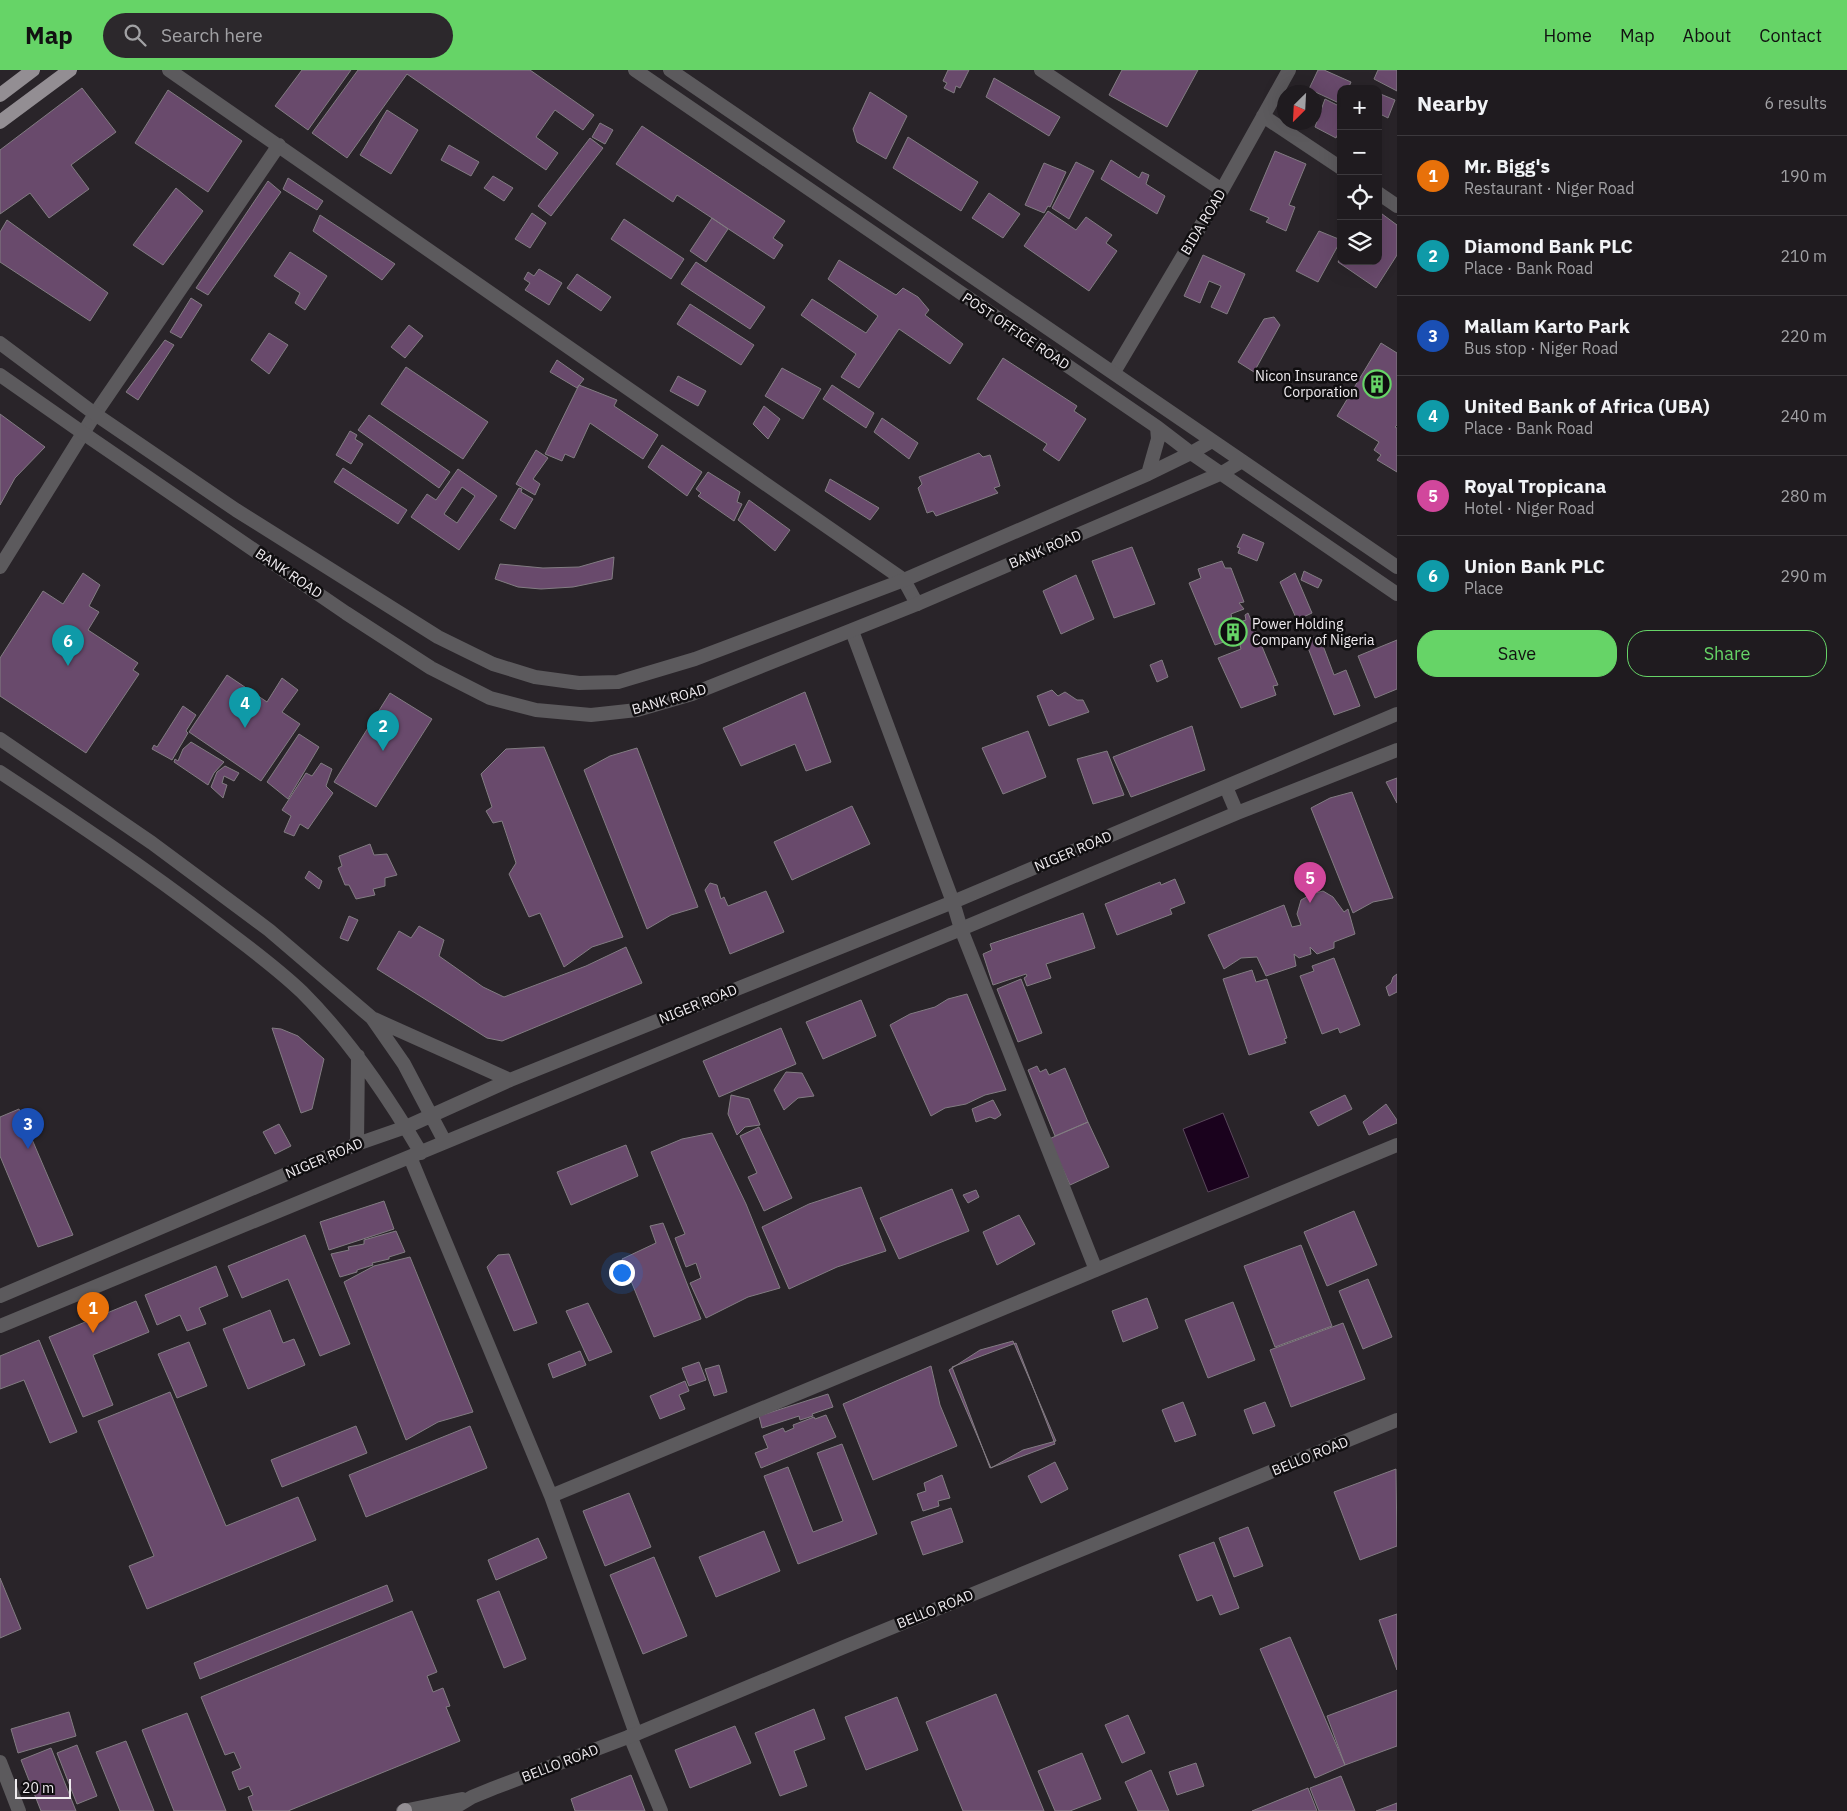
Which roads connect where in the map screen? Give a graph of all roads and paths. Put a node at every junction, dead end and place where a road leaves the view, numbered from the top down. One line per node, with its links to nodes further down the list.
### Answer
1 (33, 70): 8 (main road)
2 (70, 70): 10 (main road)
3 (169, 70): 11 (street)
4 (635, 70): 20 (street, POST OFFICE ROAD)
5 (670, 70): 17 (street, POST OFFICE ROAD)
6 (1041, 70): 13 (street)
7 (1289, 70): 9 (street, BIDA ROAD)
8 (0, 95)
9 (1263, 116): 12 (street); 13 (street, BIDA ROAD)
10 (0, 122)
11 (279, 145): 19 (street); 31 (street)
12 (1337, 165)
13 (1222, 190): 17 (street, BIDA ROAD)
14 (1382, 197): 15 (street)
15 (1397, 206)
16 (0, 343): 19 (street, BANK ROAD)
17 (1114, 372): 22 (street, POST OFFICE ROAD)
18 (0, 375): 21 (street, BANK ROAD)
19 (95, 414): 21 (street); 27 (street, BANK ROAD)
20 (1158, 427): 23 (street, POST OFFICE ROAD); 25 (street)
21 (83, 433): 28 (street, BANK ROAD); 29 (street)
22 (1212, 440): 23 (street, BANK ROAD); 24 (street, POST OFFICE ROAD)
23 (1191, 453): 25 (street, BANK ROAD); 26 (street, POST OFFICE ROAD)
24 (1242, 461): 26 (street, BANK ROAD); 30 (street, POST OFFICE ROAD)
25 (1148, 474): 31 (street, BANK ROAD)
26 (1222, 474): 32 (street, POST OFFICE ROAD); 33 (street, BANK ROAD)
27 (236, 510): 28 (street); 31 (street, BANK ROAD)
28 (224, 528): 34 (street, BANK ROAD)
29 (0, 567)
30 (1397, 567)
31 (904, 580): 33 (street)
32 (1397, 594)
33 (917, 604): 34 (street, BANK ROAD)
34 (852, 631): 41 (street)
35 (1397, 714): 39 (street, NIGER ROAD)
36 (0, 739): 43 (street)
37 (1397, 750): 40 (street, NIGER ROAD)
38 (1, 775): 44 (street)
39 (1226, 787): 40 (street); 41 (street, NIGER ROAD)
40 (1237, 813): 42 (street, NIGER ROAD)
41 (953, 902): 42 (street); 45 (street, NIGER ROAD)
42 (961, 929): 48 (street, NIGER ROAD); 52 (street)
43 (372, 1018): 45 (street); 46 (street)
44 (358, 1056): 47 (street); 49 (street)
45 (510, 1080): 46 (street, NIGER ROAD)
46 (432, 1116): 47 (street, NIGER ROAD); 48 (street)
47 (406, 1127): 49 (street, NIGER ROAD); 51 (street)
48 (445, 1142): 51 (street, NIGER ROAD)
49 (357, 1144): 53 (street, NIGER ROAD)
50 (1397, 1145): 52 (street)
51 (415, 1155): 54 (street, NIGER ROAD); 56 (street)
52 (1096, 1270): 56 (street)
53 (0, 1296)
54 (0, 1326)
55 (1397, 1420): 57 (street, BELLO ROAD)
56 (551, 1496): 57 (street)
57 (633, 1735): 59 (street, BELLO ROAD); 63 (street)
58 (0, 1762): 60 (street)
59 (472, 1797): 61 (street, BELLO ROAD); 62 (street, BELLO ROAD)
60 (19, 1811)
61 (404, 1811)
62 (450, 1811)
63 (660, 1811)

